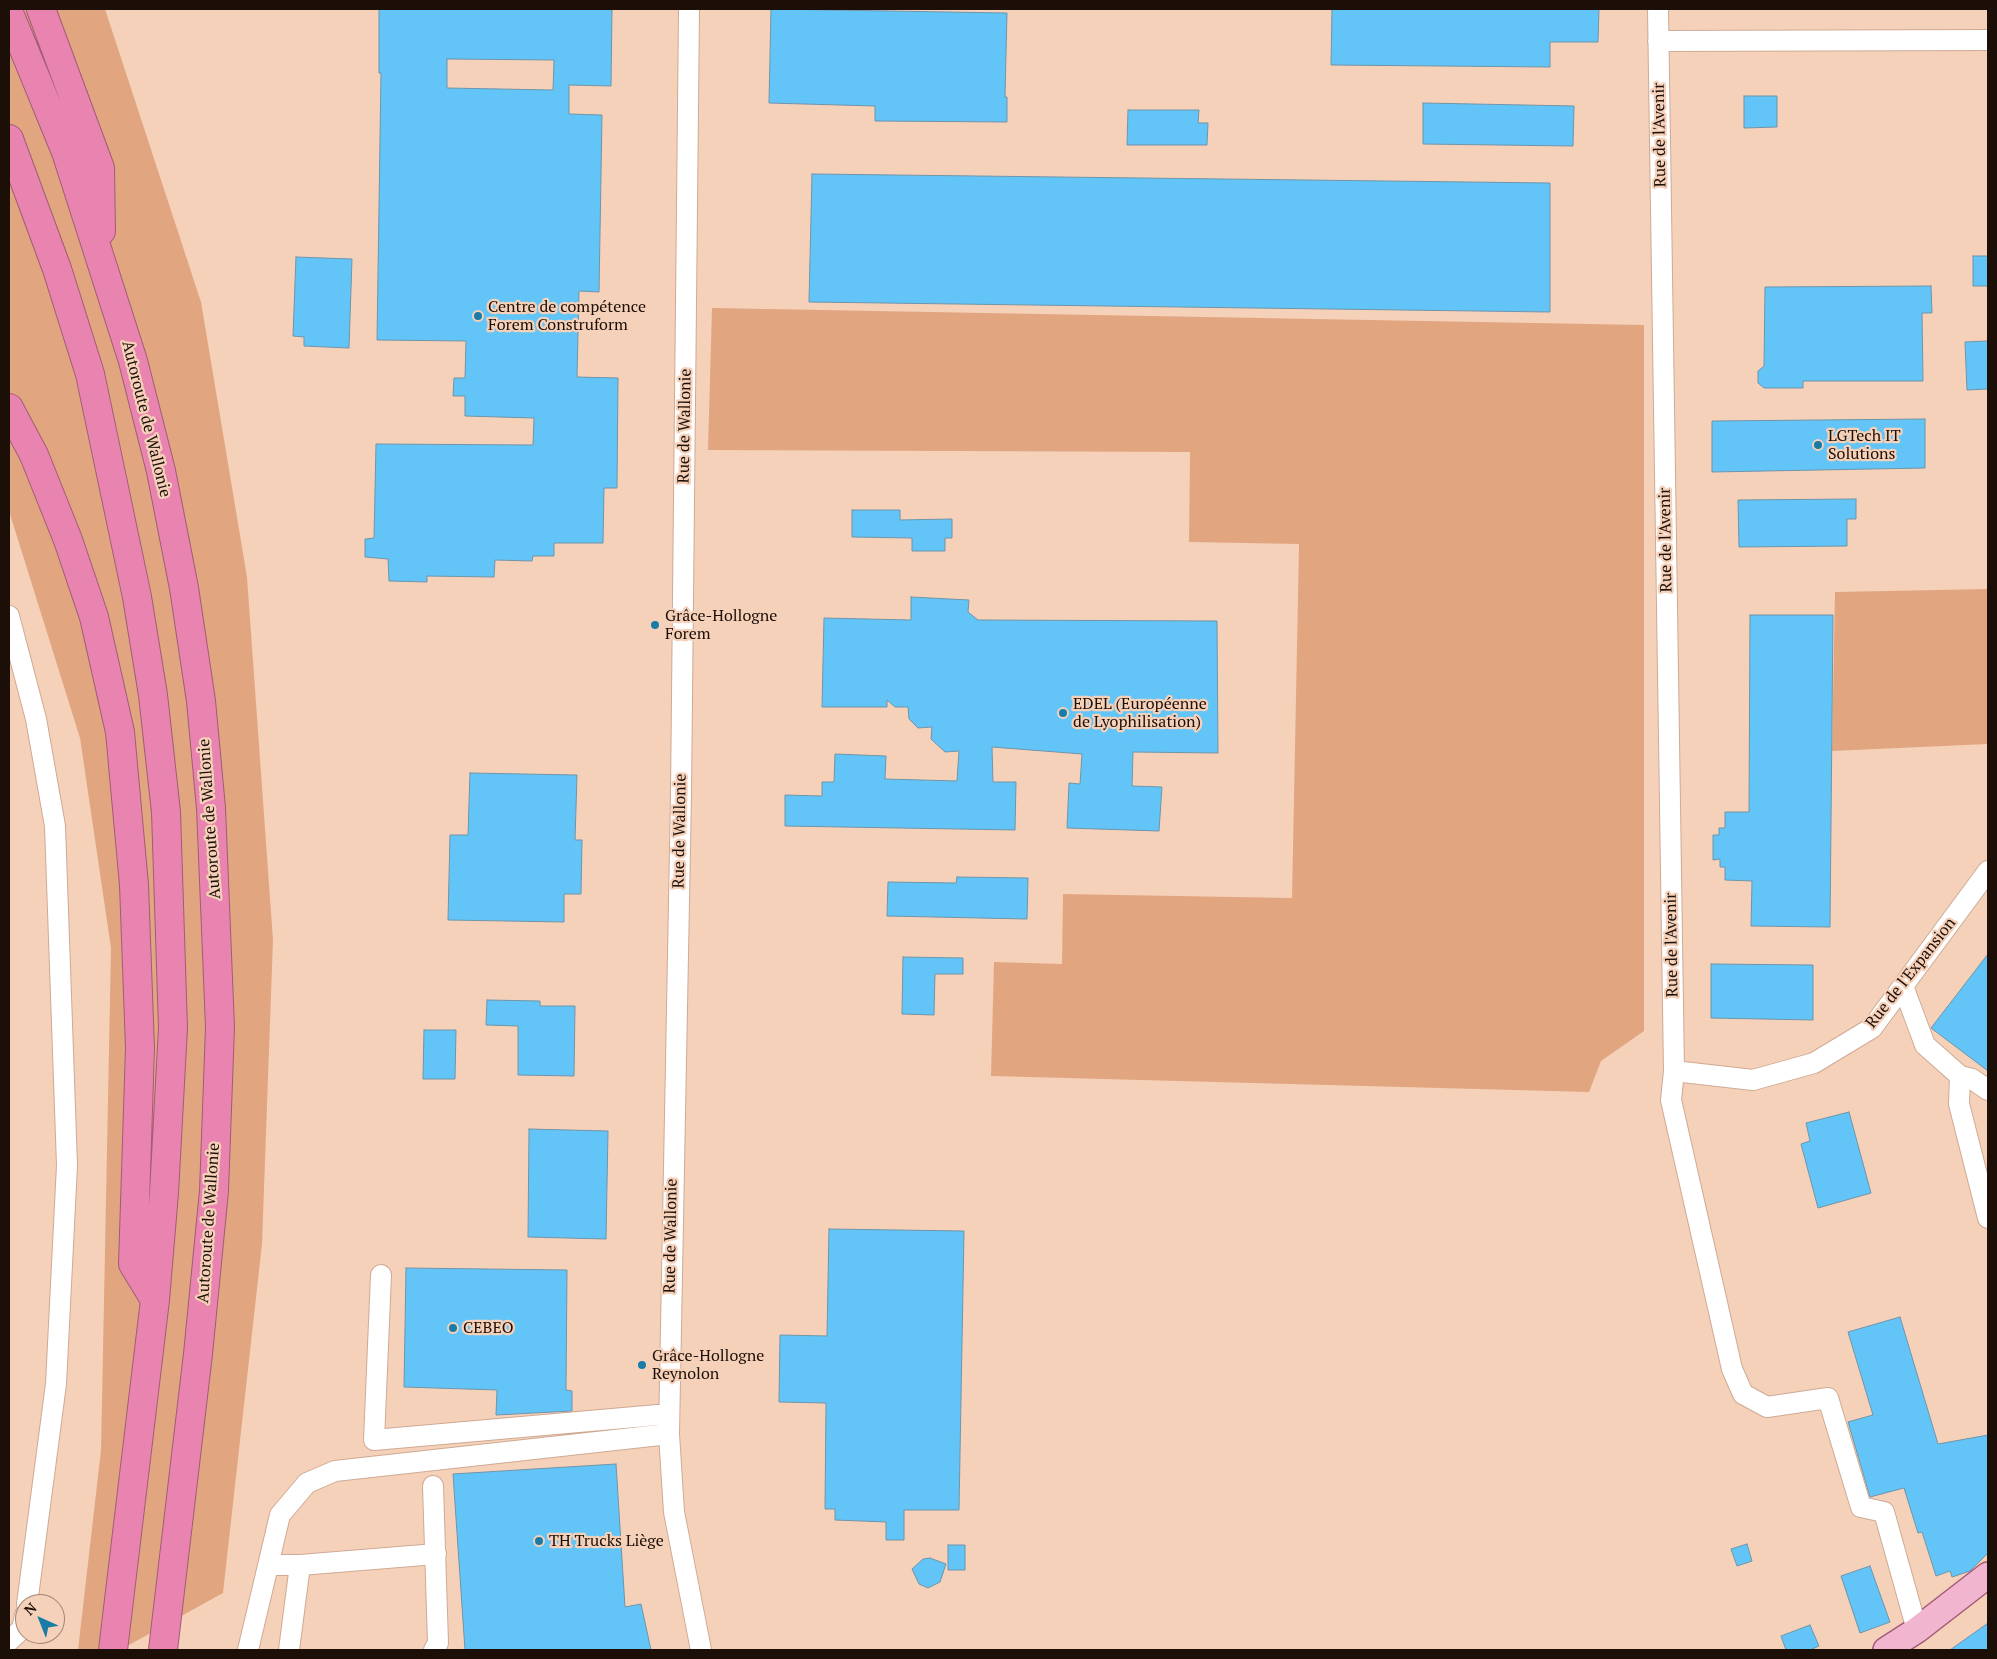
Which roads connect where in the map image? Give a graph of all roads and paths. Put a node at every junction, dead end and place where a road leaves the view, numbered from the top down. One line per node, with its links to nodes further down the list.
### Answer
1 (41, 9): 8 (highway)
2 (689, 9): 19 (street, Rue de Wallonie)
3 (1658, 9): 6 (street, Rue de l'Avenir)
4 (9, 13): 8 (highway, Autoroute de Wallonie)
5 (1988, 40): 6 (street)
6 (1658, 41): 13 (street, Rue de l'Avenir)
7 (9, 139): 18 (highway)
8 (101, 256): 29 (highway, Autoroute de Wallonie)
9 (9, 408): 18 (highway)
10 (9, 616): 26 (street)
11 (1988, 871): 12 (street, Rue de l'Expansion)
12 (1903, 986): 13 (street, Rue de l'Expansion); 14 (street)
13 (1674, 1071): 27 (street, Rue de l'Avenir)
14 (1960, 1076): 15 (street); 16 (street)
15 (1988, 1090)
16 (1988, 1218)
17 (381, 1275): 19 (street)
18 (155, 1300): 28 (highway)
19 (669, 1414): 20 (street, Rue de Wallonie)
20 (669, 1434): 23 (street); 33 (street, Rue de Wallonie)
21 (433, 1486): 22 (street)
22 (436, 1554): 24 (street); 32 (street)
23 (269, 1565): 24 (street); 30 (street)
24 (300, 1565): 31 (street)
25 (1987, 1580): 27 (main road)
26 (28, 1594)
27 (1917, 1630): 34 (main road)
28 (113, 1650)
29 (163, 1650)
30 (248, 1650)
31 (289, 1650)
32 (434, 1650)
33 (701, 1650)
34 (1886, 1650)

